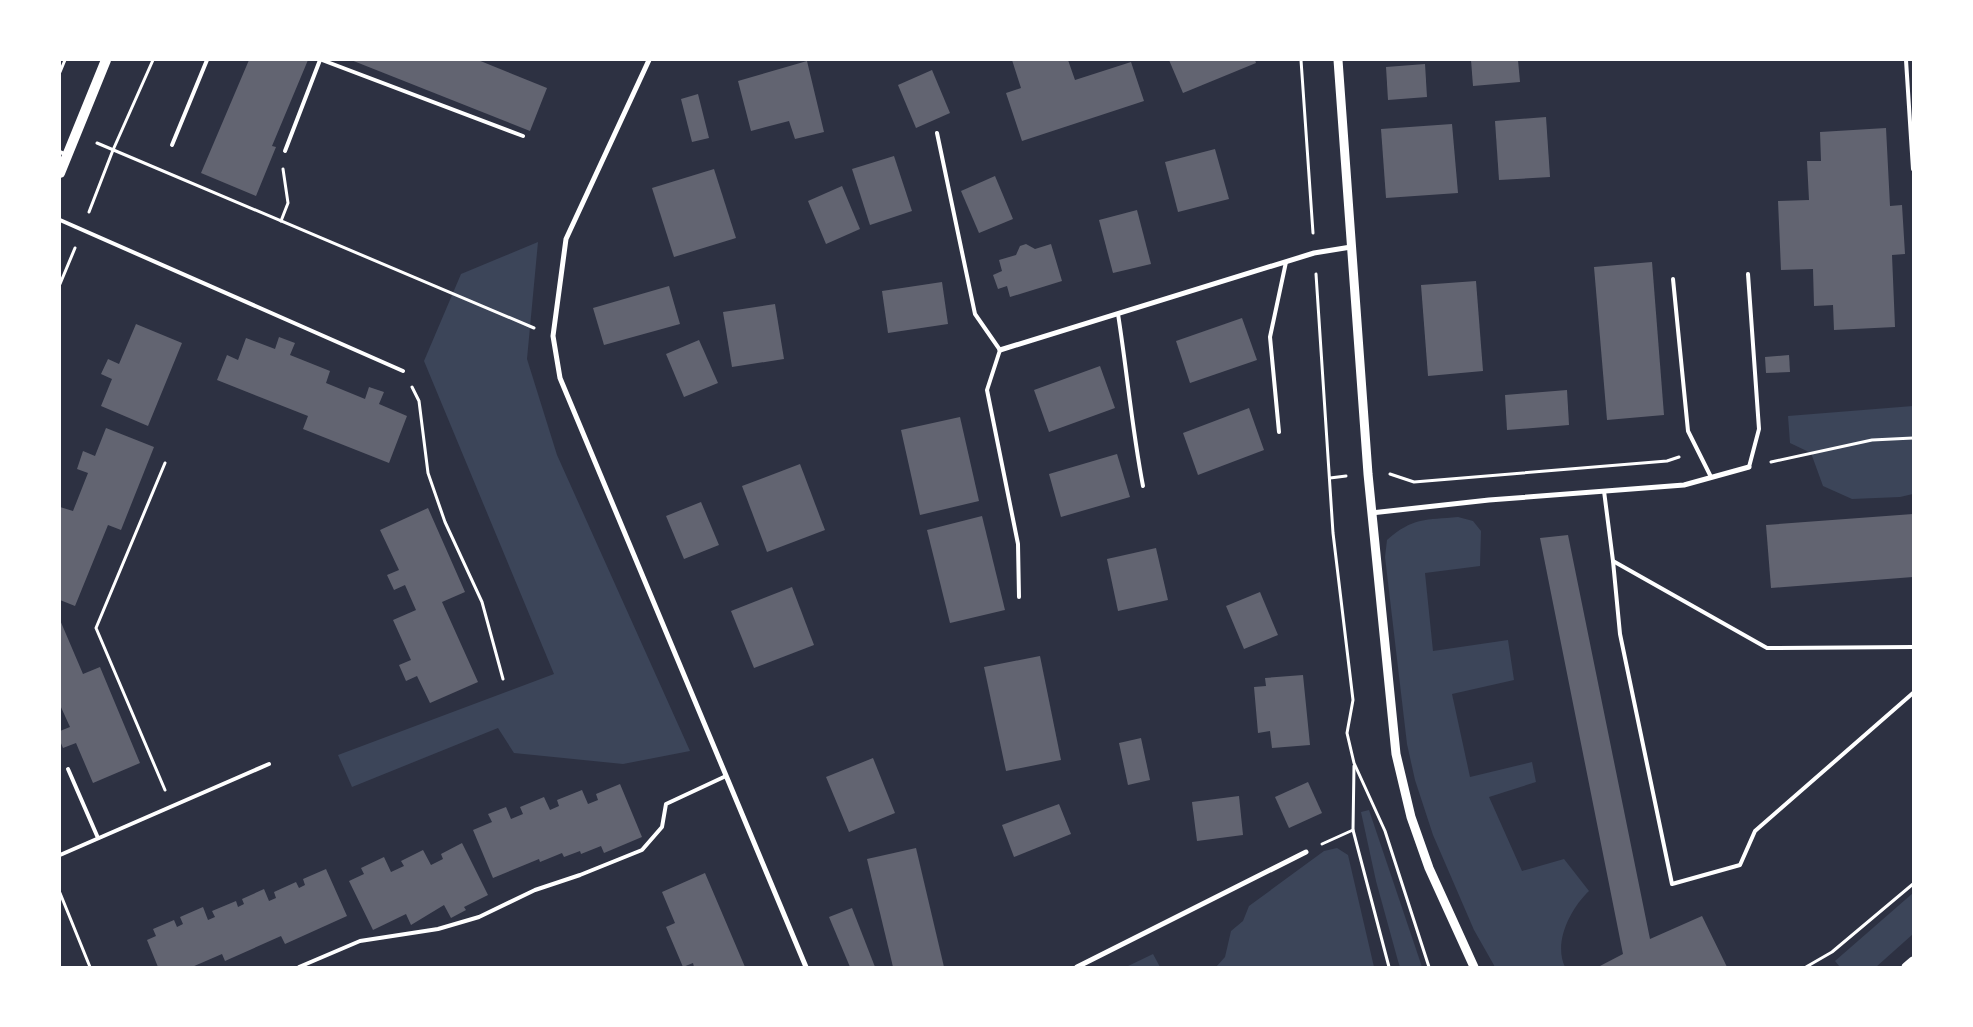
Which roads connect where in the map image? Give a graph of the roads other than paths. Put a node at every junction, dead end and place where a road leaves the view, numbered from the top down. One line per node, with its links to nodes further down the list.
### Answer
1 (106, 60): 11 (main road)
2 (207, 60): 9 (lane)
3 (321, 60): 8 (lane); 10 (lane)
4 (648, 60): 34 (street)
5 (1338, 60): 15 (street)
6 (1906, 60): 12 (lane)
7 (937, 133): 20 (lane)
8 (523, 136)
9 (172, 144)
10 (285, 151)
11 (64, 153): 13 (main road)
12 (1913, 169)
13 (60, 173)
14 (60, 220): 21 (lane)
15 (1351, 247): 16 (street); 27 (street)
16 (1286, 262): 19 (street); 22 (lane)
17 (1748, 274): 23 (lane)
18 (1673, 280): 24 (lane)
19 (1118, 314): 20 (street); 25 (lane)
20 (1000, 350): 29 (lane)
21 (403, 371)
22 (1279, 432)
23 (1749, 467): 24 (street)
24 (1711, 477): 26 (street)
25 (1142, 486)
26 (1604, 491): 27 (street); 28 (lane)
27 (1371, 513): 42 (street)
28 (1613, 561): 30 (lane); 31 (lane)
29 (1019, 597)
30 (1913, 647)
31 (1913, 693)
32 (269, 764): 35 (lane)
33 (68, 769): 35 (lane)
34 (726, 776): 39 (lane); 40 (street)
35 (98, 838): 37 (lane)
36 (1306, 852): 41 (street)
37 (60, 855)
38 (1913, 961): 43 (street)
39 (299, 967)
40 (806, 967)
41 (1077, 967)
42 (1474, 967)
43 (1906, 967)

